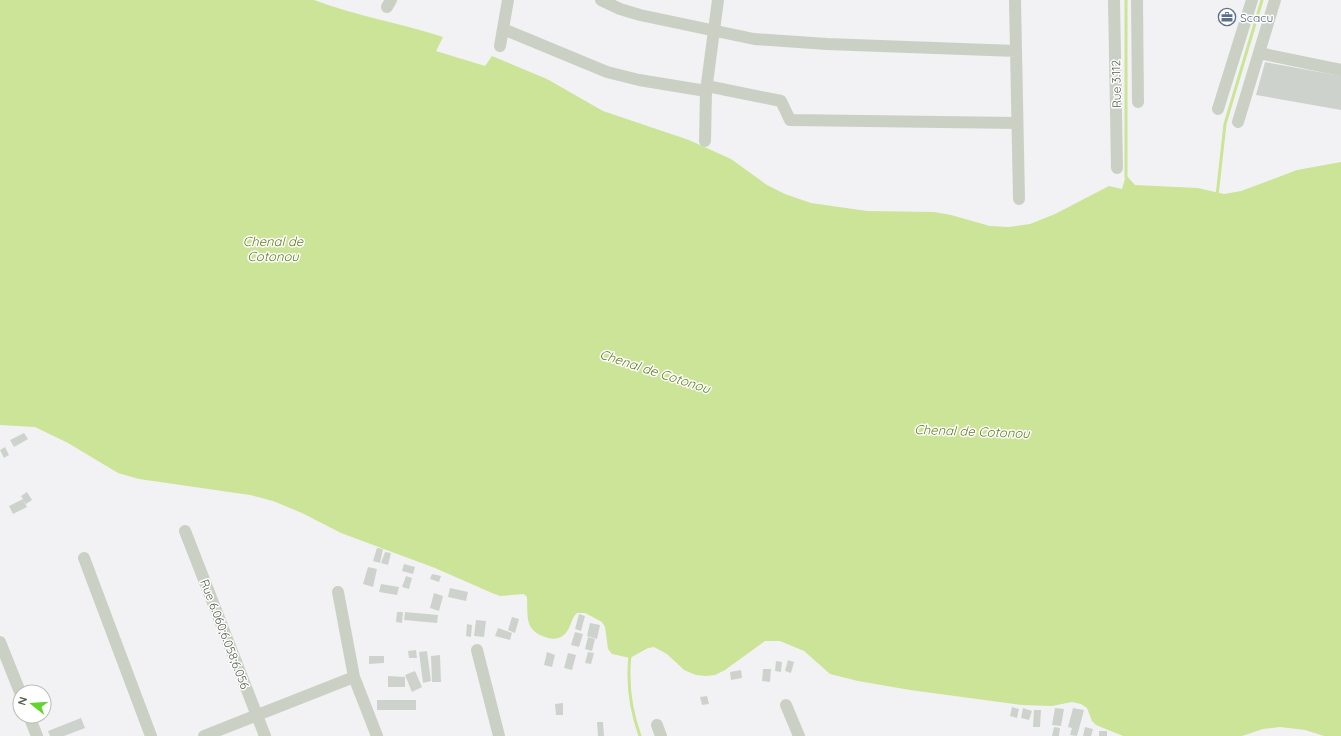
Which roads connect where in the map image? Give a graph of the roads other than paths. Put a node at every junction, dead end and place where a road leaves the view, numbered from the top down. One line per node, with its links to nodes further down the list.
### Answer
1 (508, 0): 9 (street)
2 (601, 0): 10 (street)
3 (718, 0): 10 (street)
4 (1015, 0): 12 (street)
5 (1114, 0): 21 (street, Rue 3.112)
6 (1137, 0): 16 (street, Rue 3.112)
7 (1252, 0): 17 (street)
8 (1275, 0): 13 (street)
9 (503, 29): 11 (street); 15 (street)
10 (712, 31): 12 (street); 15 (street)
11 (500, 46)
12 (1016, 51): 19 (street)
13 (1259, 53): 14 (street); 18 (street)
14 (1341, 70)
15 (706, 88): 19 (street); 20 (street)
16 (1138, 102)
17 (1218, 109)
18 (1238, 122)
19 (1017, 123): 22 (street)
20 (705, 141)
21 (1117, 168)
22 (1019, 199)
23 (185, 531): 31 (street, Rue 6.060;6.058;6.056)
24 (84, 558): 34 (street)
25 (338, 592): 28 (street)
26 (0, 642): 29 (street)
27 (477, 650): 38 (street)
28 (354, 677): 31 (street); 37 (street)
29 (17, 684)
30 (786, 705): 39 (street)
31 (257, 715): 35 (street); 36 (street, Rue 6.060;6.058;6.056)
32 (33, 724): 33 (street)
33 (38, 736)
34 (151, 736)
35 (204, 736)
36 (266, 736)
37 (377, 736)
38 (499, 736)
39 (799, 736)

